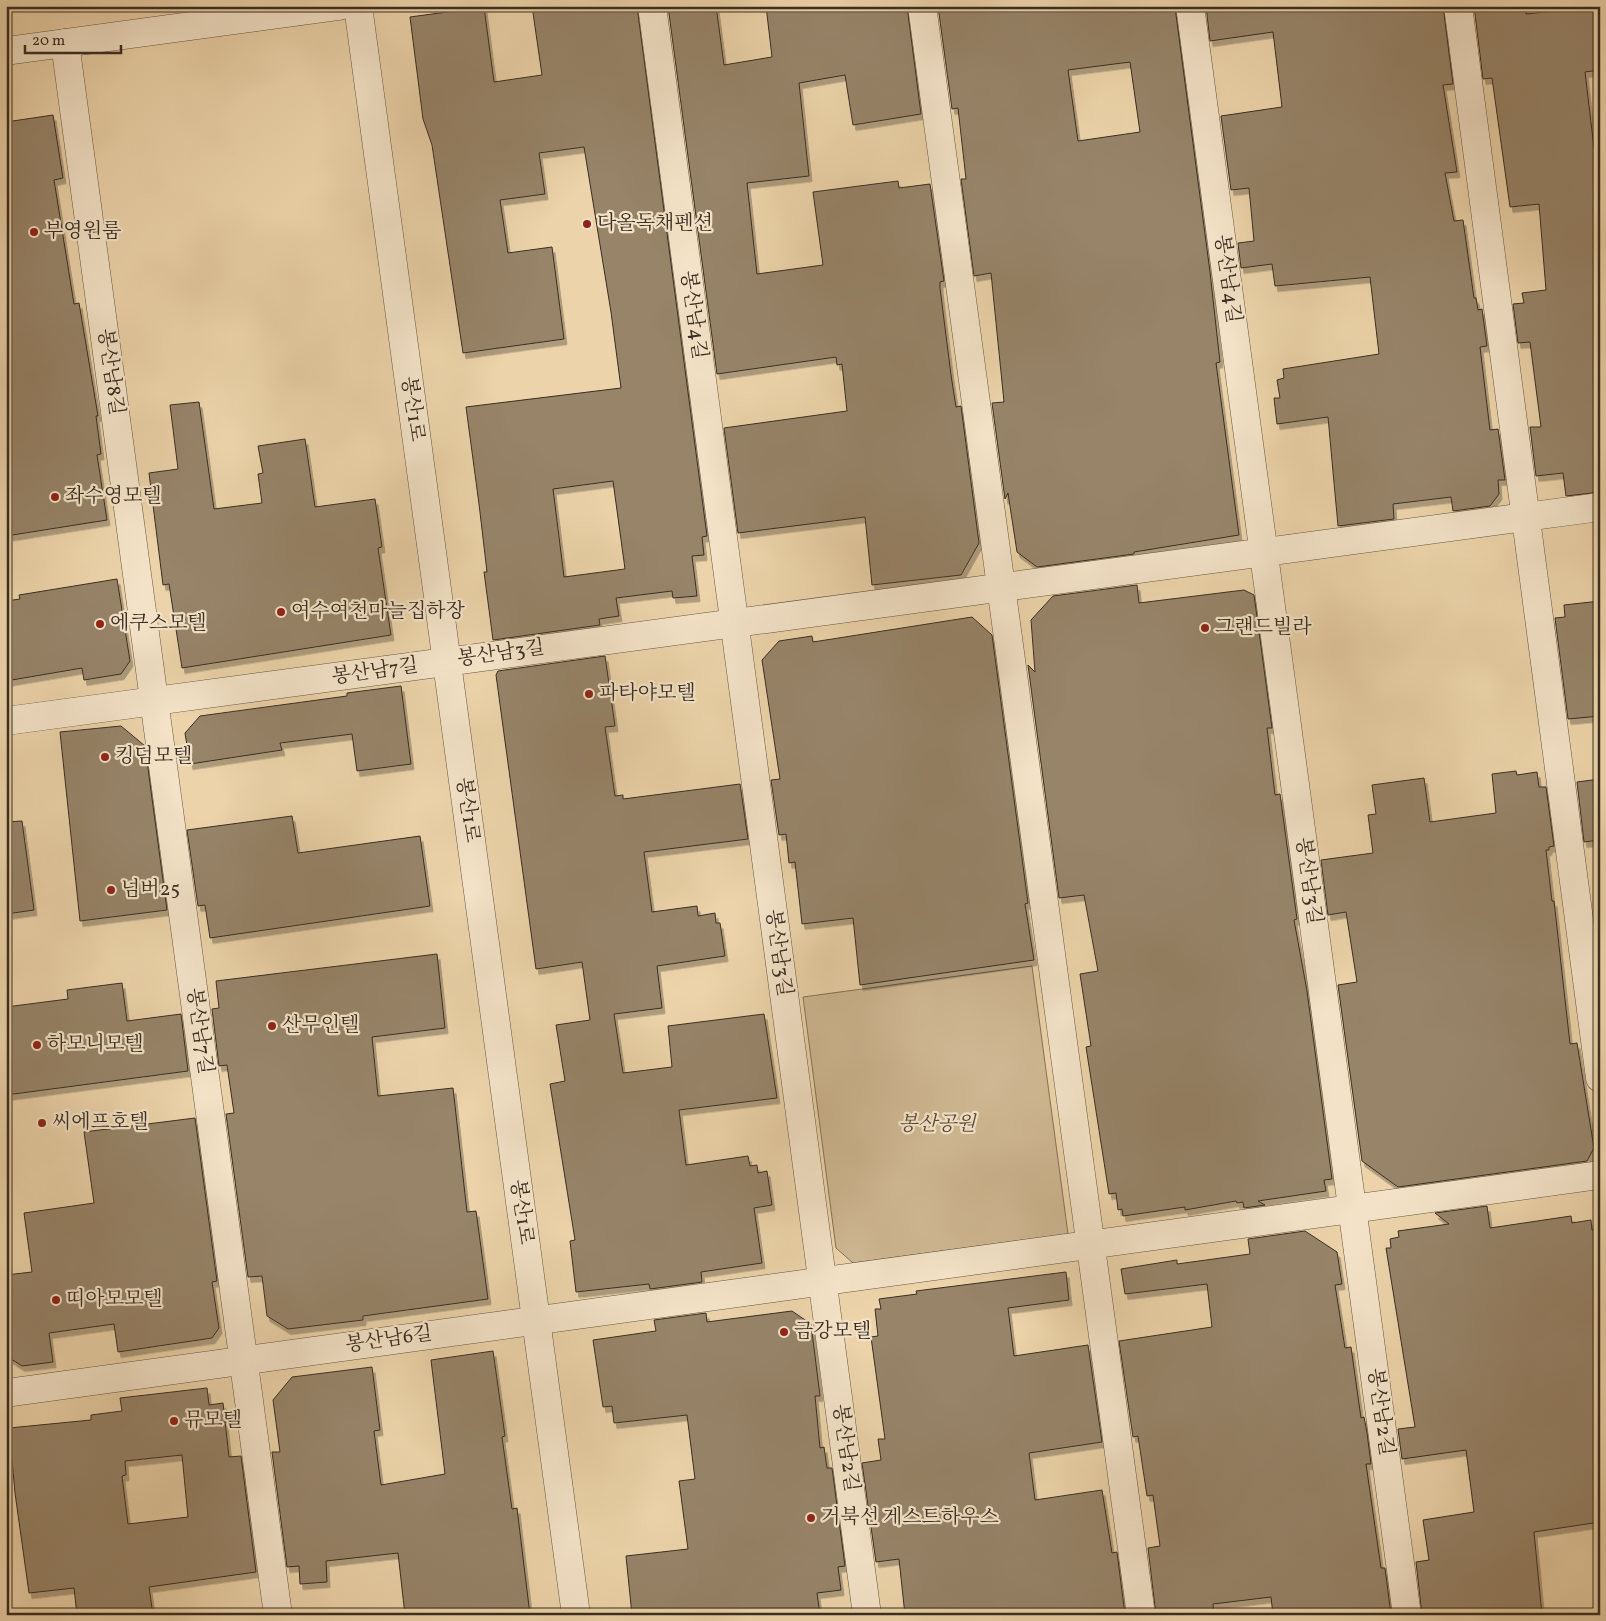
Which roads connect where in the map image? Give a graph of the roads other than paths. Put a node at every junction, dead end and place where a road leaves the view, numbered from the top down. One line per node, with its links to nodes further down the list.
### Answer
1 (339, 6): 7 (street)
2 (358, 6): 14 (street, 봉산1로)
3 (652, 6): 13 (street, 봉산남4길)
4 (922, 6): 12 (street)
5 (1190, 6): 11 (street, 봉산남4길)
6 (1458, 6): 10 (street)
7 (65, 43): 8 (street); 15 (street, 봉산남8길)
8 (6, 51)
9 (1600, 507): 10 (street, 봉산남3길)
10 (1525, 517): 11 (street, 봉산남3길); 17 (street)
11 (1264, 552): 12 (street, 봉산남3길); 19 (street, 봉산남3길)
12 (1001, 587): 13 (street, 봉산남3길); 20 (street)
13 (734, 624): 14 (street, 봉산남3길); 21 (street, 봉산남3길)
14 (447, 662): 15 (street, 봉산남7길); 22 (street, 봉산1로)
15 (154, 702): 16 (street, 봉산남7길); 23 (street, 봉산남7길)
16 (6, 721)
17 (1600, 1078)
18 (1600, 1176): 19 (street)
19 (1352, 1209): 20 (street); 29 (street, 봉산남2길)
20 (1091, 1245): 21 (street); 28 (street)
21 (822, 1282): 22 (street); 27 (street, 봉산남2길)
22 (536, 1320): 23 (street, 봉산남6길); 26 (street, 봉산1로)
23 (243, 1360): 24 (street, 봉산남6길); 25 (street)
24 (6, 1393)
25 (278, 1615)
26 (576, 1615)
27 (867, 1615)
28 (1141, 1615)
29 (1408, 1615)

